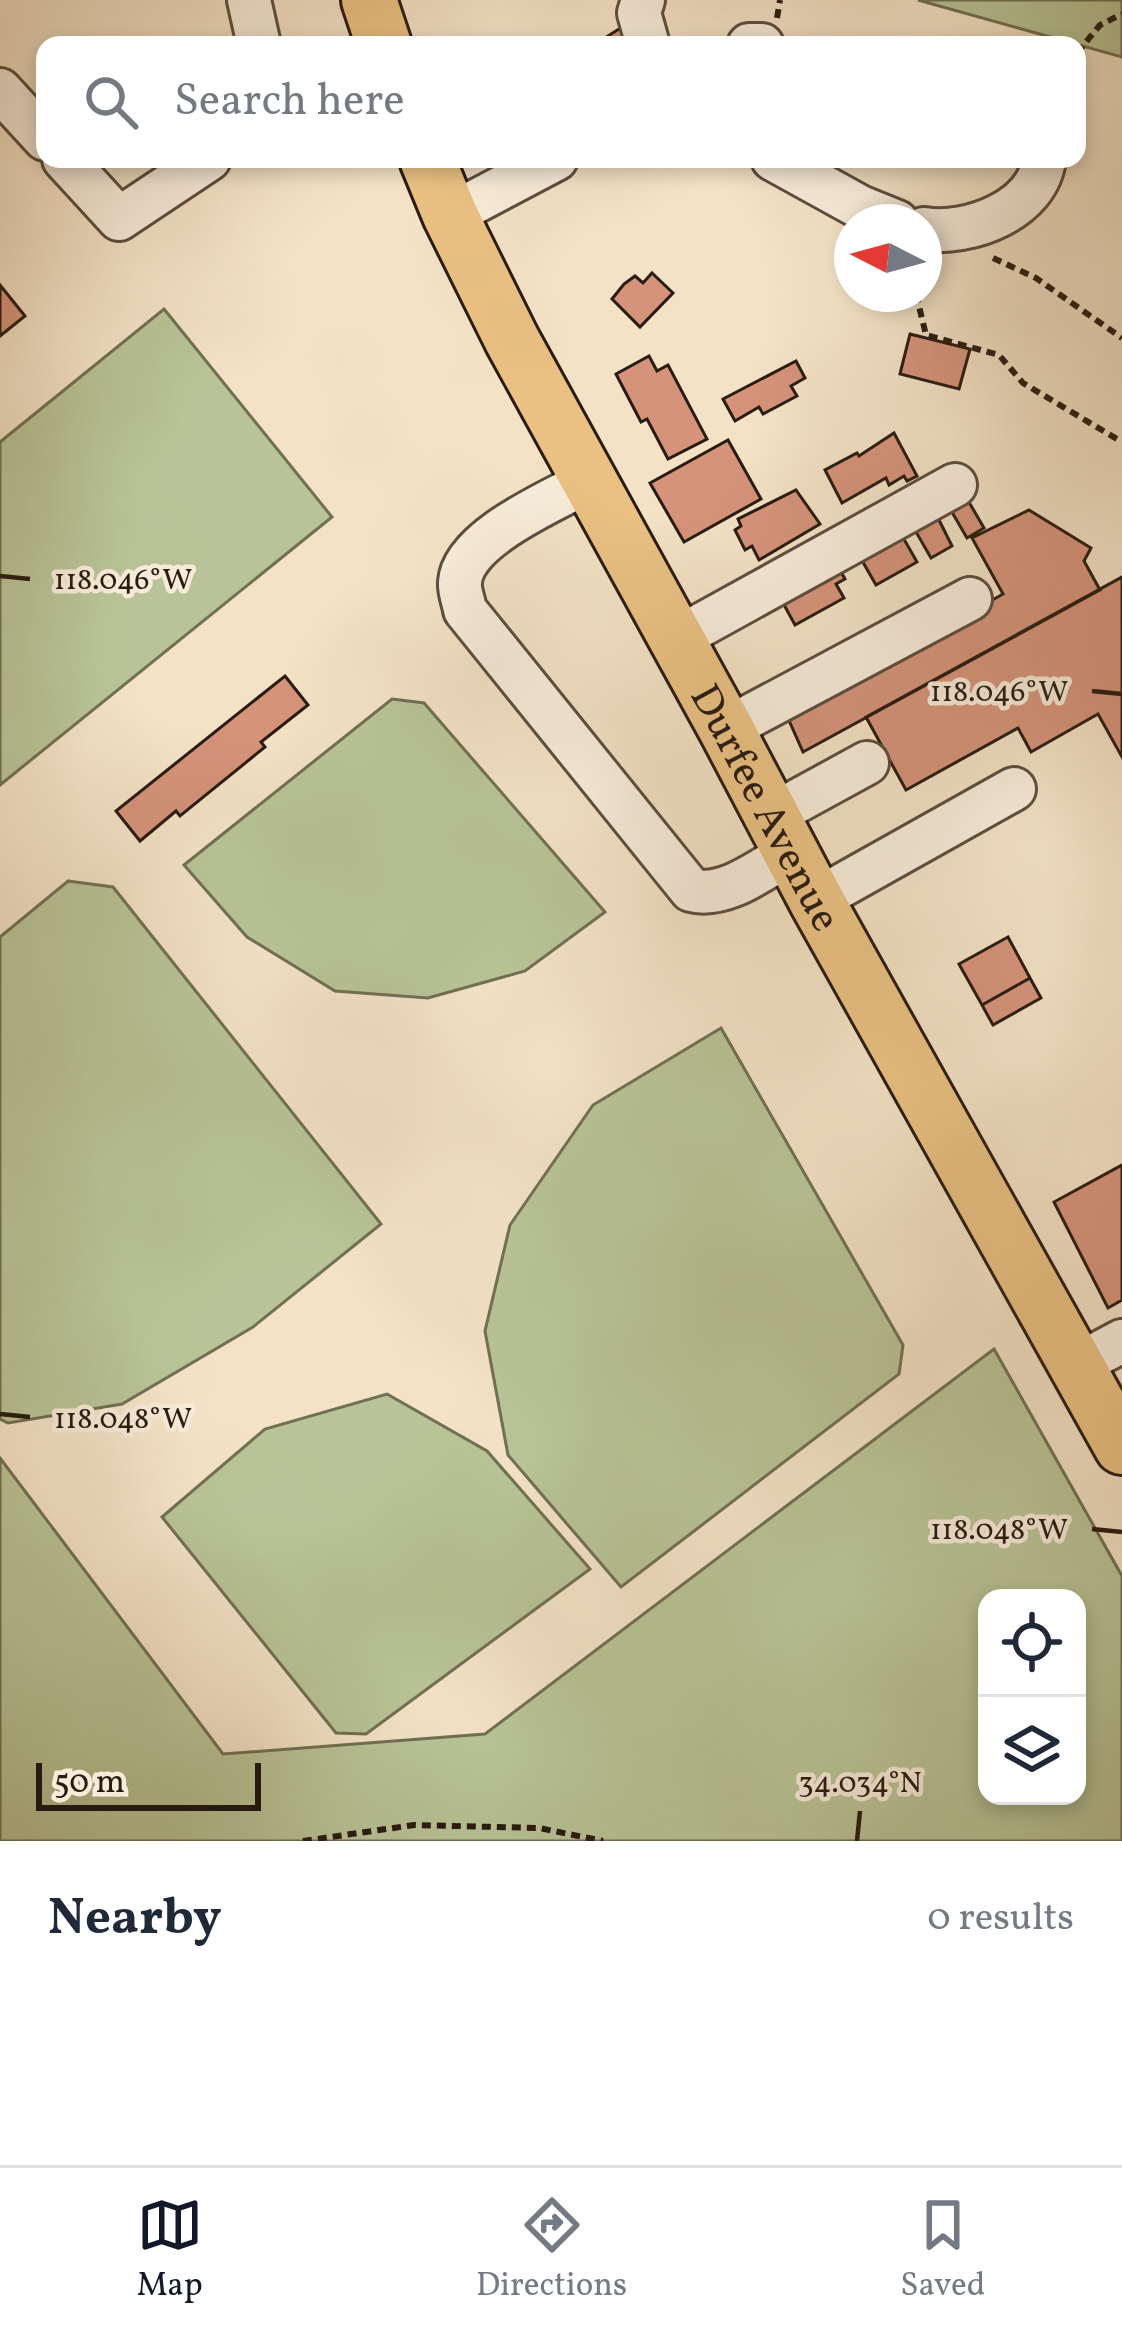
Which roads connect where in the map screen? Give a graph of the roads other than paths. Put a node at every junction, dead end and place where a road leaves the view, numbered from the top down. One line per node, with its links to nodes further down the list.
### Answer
1 (249, 0): 4 (lane)
2 (369, 0): 5 (main road)
3 (643, 0): 6 (lane)
4 (257, 36)
5 (381, 36)
6 (645, 36)
7 (0, 90): 8 (lane)
8 (36, 129)
9 (72, 168): 10 (lane)
10 (196, 168)
11 (432, 168): 16 (main road, Durfee Avenue)
12 (539, 168): 16 (lane)
13 (789, 168): 15 (lane)
14 (1041, 168): 17 (lane)
15 (855, 204)
16 (450, 215): 18 (main road, Durfee Avenue)
17 (942, 229)
18 (589, 481): 21 (main road, Durfee Avenue); 25 (lane)
19 (956, 485): 21 (lane)
20 (970, 598): 22 (lane)
21 (676, 639): 22 (main road, Durfee Avenue)
22 (726, 729): 25 (main road, Durfee Avenue)
23 (867, 763): 25 (lane)
24 (1013, 789): 26 (lane)
25 (780, 834): 26 (main road, Durfee Avenue)
26 (815, 900): 27 (main road, Durfee Avenue)
27 (1100, 1353): 28 (main road, Durfee Avenue)
28 (1122, 1447)

